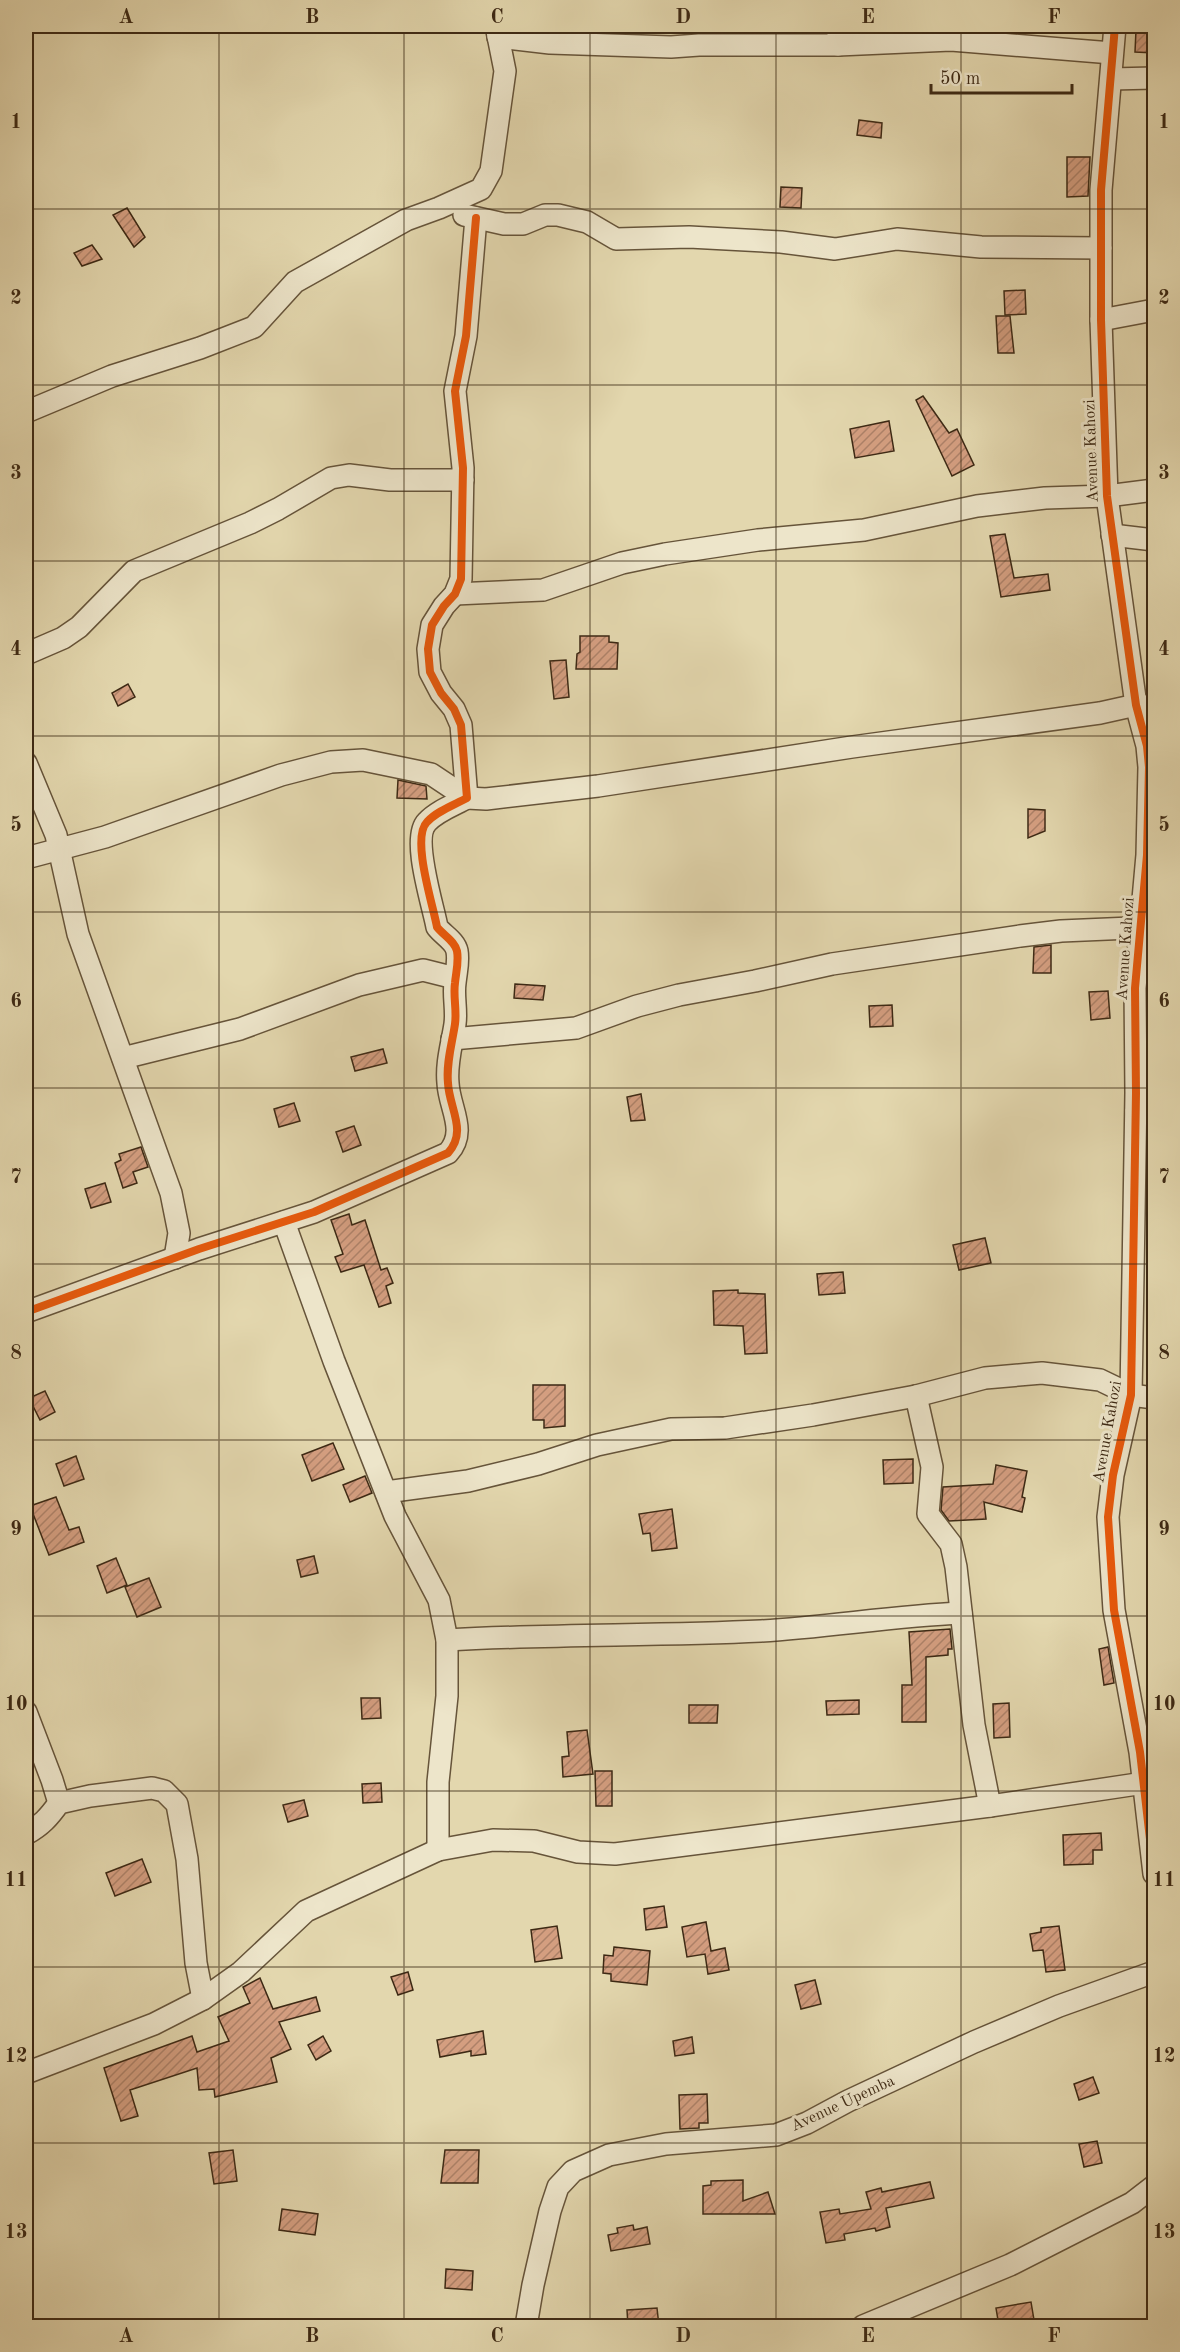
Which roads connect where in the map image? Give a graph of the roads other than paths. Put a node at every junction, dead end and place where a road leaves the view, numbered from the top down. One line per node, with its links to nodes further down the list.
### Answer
1 (1115, 26): 4 (street, Avenue Kahozi)
2 (497, 31): 3 (street); 7 (street)
3 (838, 35): 4 (street)
4 (1112, 53): 6 (street, Avenue Kahozi)
5 (1155, 78): 6 (street)
6 (1111, 79): 9 (street, Avenue Kahozi)
7 (440, 208): 8 (street); 12 (street)
8 (476, 218): 9 (street); 13 (street)
9 (1101, 248): 11 (street, Avenue Kahozi)
10 (1155, 310): 11 (street)
11 (1101, 320): 15 (street, Avenue Kahozi)
12 (26, 412)
13 (464, 480): 18 (street); 19 (street)
14 (1155, 490): 15 (street)
15 (1107, 496): 16 (street, Avenue Kahozi); 18 (street)
16 (1112, 535): 17 (street); 20 (street, Avenue Kahozi)
17 (1155, 540)
18 (455, 594): 22 (street)
19 (26, 654)
20 (1145, 706): 22 (street); 25 (street, Avenue Kahozi)
21 (26, 763): 23 (street)
22 (467, 798): 23 (street); 26 (street)
23 (59, 849): 24 (street); 28 (street)
24 (26, 858)
25 (1148, 927): 27 (street); 29 (street, Avenue Kahozi)
26 (455, 978): 27 (street); 28 (street)
27 (452, 1039): 30 (street)
28 (123, 1058): 31 (street)
29 (1145, 1112): 33 (street, Avenue Kahozi)
30 (284, 1222): 31 (street); 36 (street)
31 (175, 1258): 32 (street)
32 (26, 1311)
33 (1131, 1395): 34 (street); 35 (street); 40 (street, Avenue Kahozi)
34 (916, 1396): 36 (street); 37 (street)
35 (1155, 1398)
36 (386, 1492): 38 (street)
37 (961, 1613): 38 (street); 43 (street)
38 (447, 1640): 45 (street)
39 (26, 1712): 42 (street)
40 (1147, 1750): 41 (street, Avenue Kahozi)
41 (1144, 1783): 43 (street); 46 (street, Avenue Kahozi)
42 (58, 1803): 44 (street); 48 (street)
43 (990, 1806): 45 (street)
44 (26, 1834)
45 (438, 1850): 48 (street)
46 (1155, 1874)
47 (1155, 1972): 51 (street, Avenue Upemba)
48 (203, 1999): 49 (street)
49 (26, 2073)
50 (1155, 2186): 52 (street)
51 (526, 2326)
52 (862, 2326)

